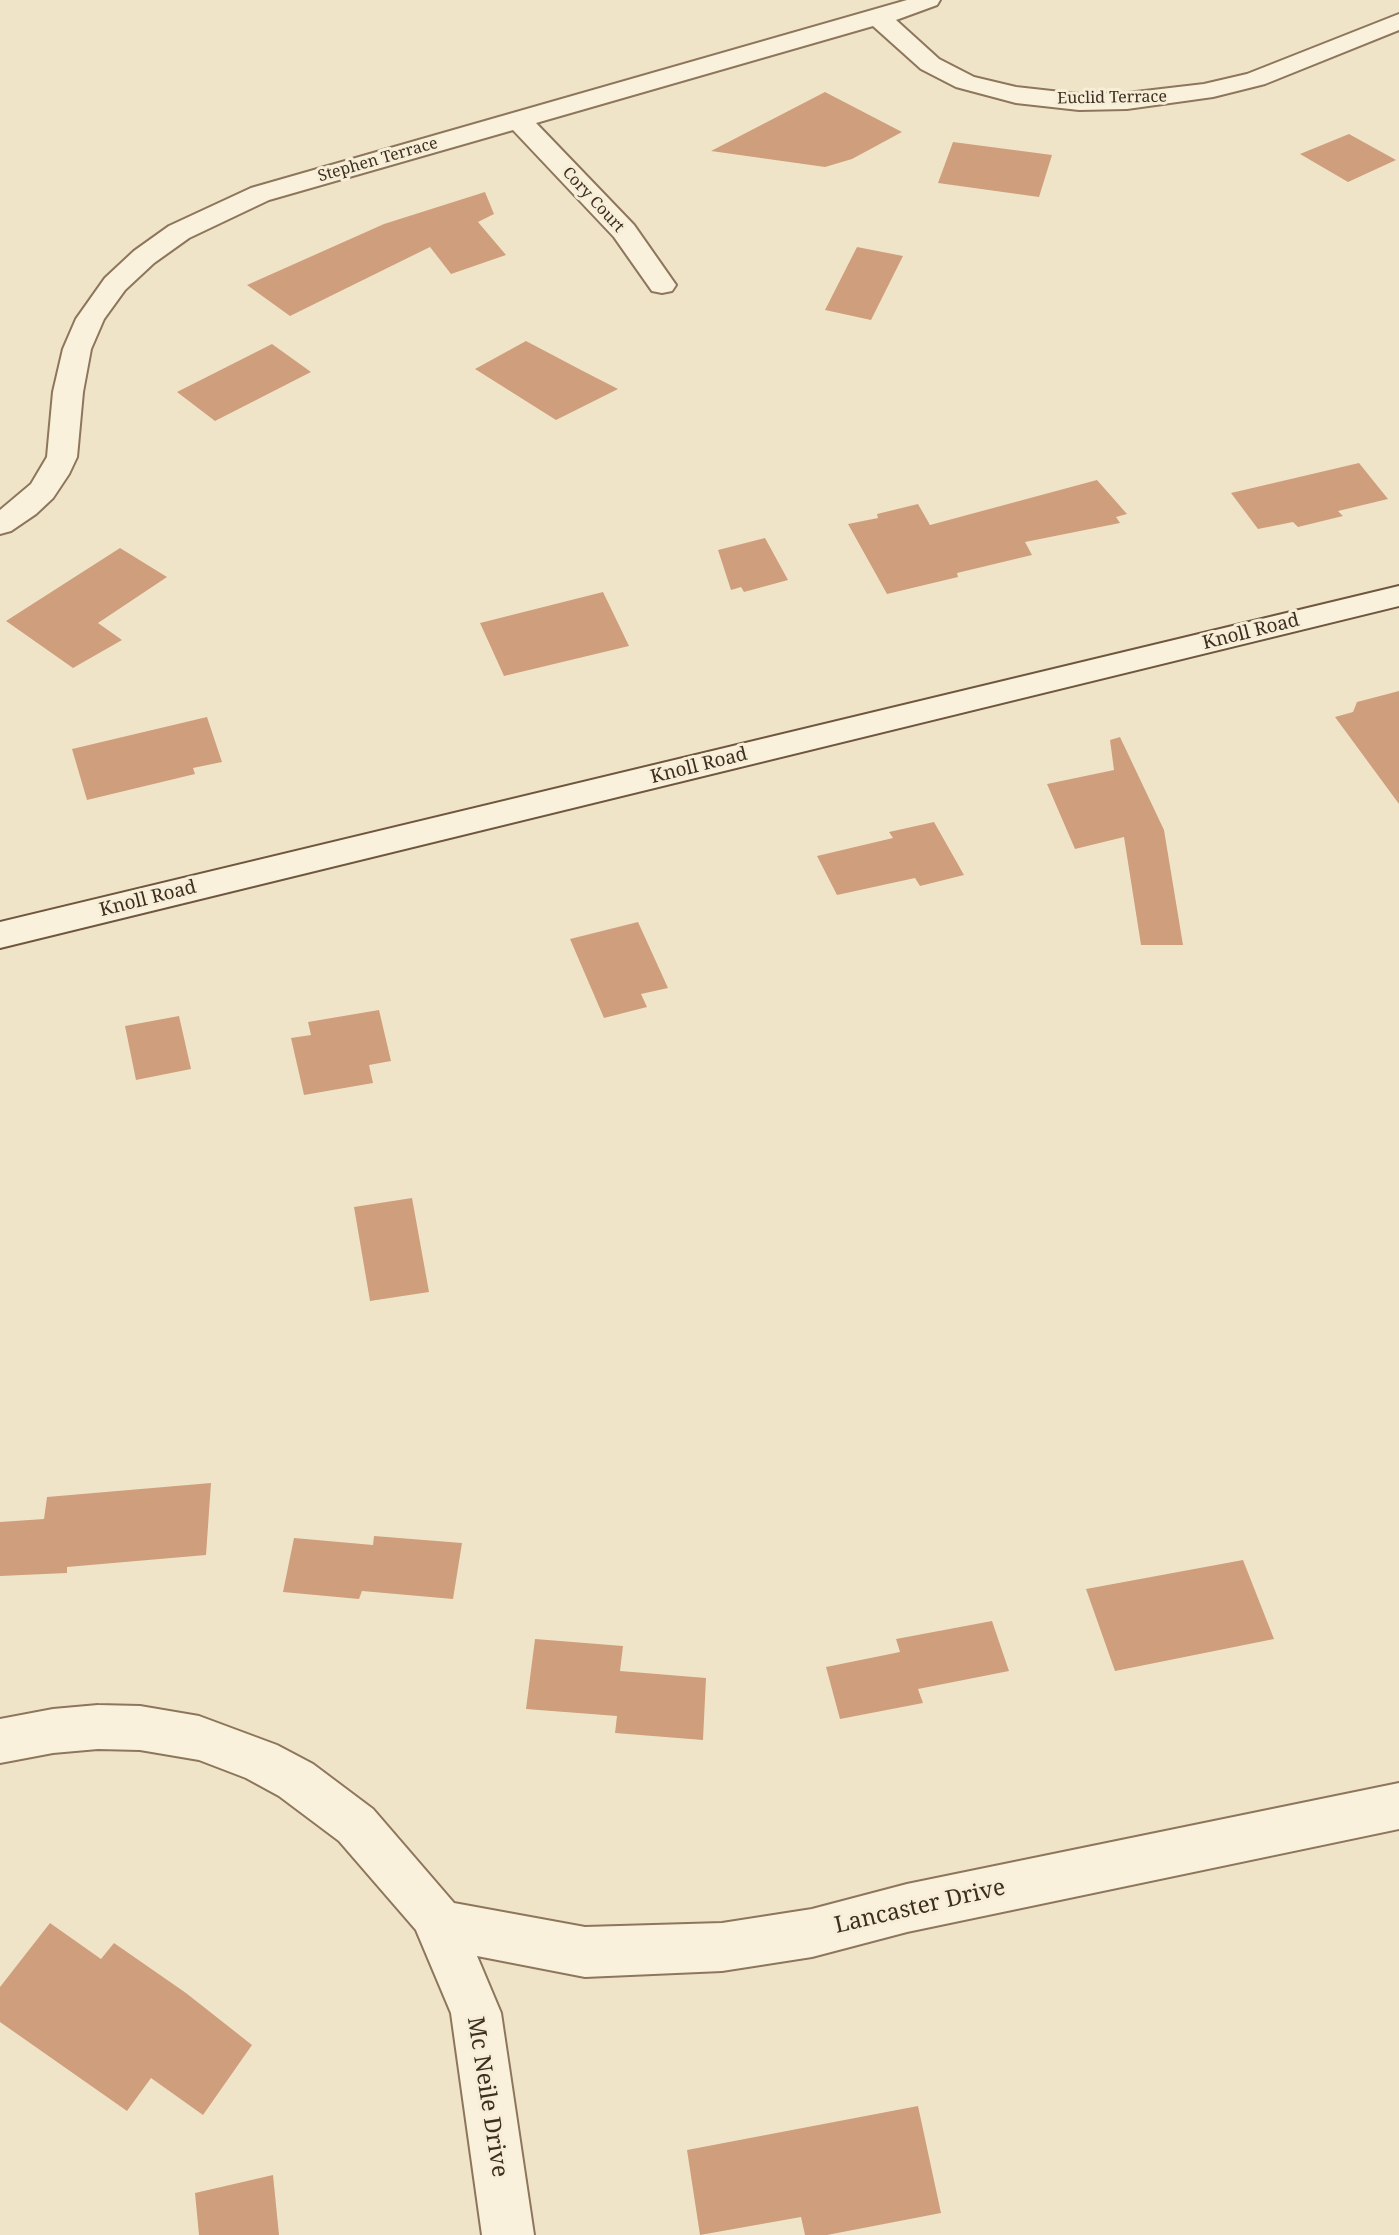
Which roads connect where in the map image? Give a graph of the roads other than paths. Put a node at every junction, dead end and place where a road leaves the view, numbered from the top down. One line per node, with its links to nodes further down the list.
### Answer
1 (928, 0): 2 (street, Stephen Terrace)
2 (878, 18): 3 (street, Euclid Terrace); 4 (street, Stephen Terrace)
3 (1399, 21)
4 (519, 120): 5 (street, Cory Court); 6 (street, Stephen Terrace)
5 (662, 285)
6 (0, 524)
7 (1399, 597): 8 (street, Knoll Road)
8 (0, 935)
9 (0, 1741): 11 (street, Mc Neile Drive)
10 (1399, 1806): 11 (street, Lancaster Drive)
11 (438, 1924): 12 (street, Mc Neile Drive)
12 (508, 2235)

